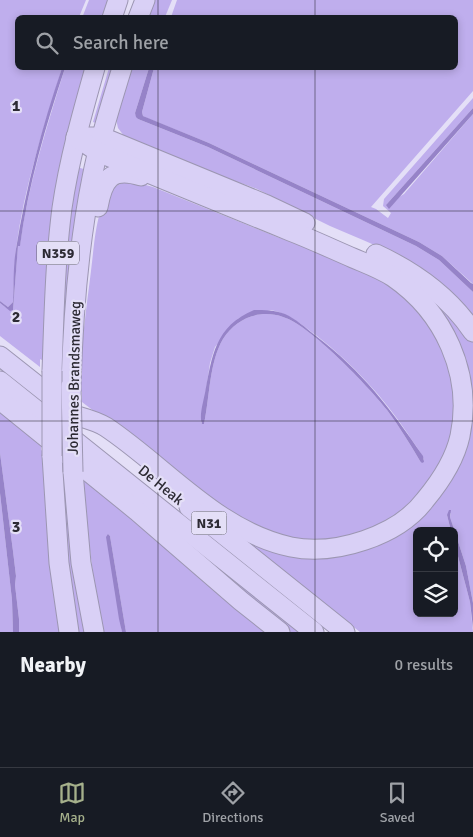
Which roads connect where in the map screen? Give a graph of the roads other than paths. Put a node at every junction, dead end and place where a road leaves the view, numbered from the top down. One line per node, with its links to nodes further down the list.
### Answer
1 (118, 0): 3 (highway)
2 (145, 0): 4 (highway)
3 (113, 15)
4 (139, 15)
5 (94, 70): 7 (highway, Johannes Brandsmaweg / N359)
6 (121, 70): 8 (highway, Johannes Brandsmaweg / N359)
7 (76, 137): 8 (highway); 16 (highway, Johannes Brandsmaweg / N359, bridge)
8 (100, 144): 9 (highway, N31); 10 (highway, Johannes Brandsmaweg / N359); 11 (highway)
9 (164, 180): 10 (highway, N31); 15 (highway, N31)
10 (82, 239): 17 (highway, Johannes Brandsmaweg / N359, bridge)
11 (473, 332)
12 (0, 356): 15 (highway, De Heak / N31)
13 (0, 381): 19 (highway, De Heak / N31)
14 (0, 400): 18 (highway, N31)
15 (74, 415): 20 (highway, De Heak / N31)
16 (69, 632)
17 (94, 632)
18 (280, 632)
19 (314, 632)
20 (345, 632)

